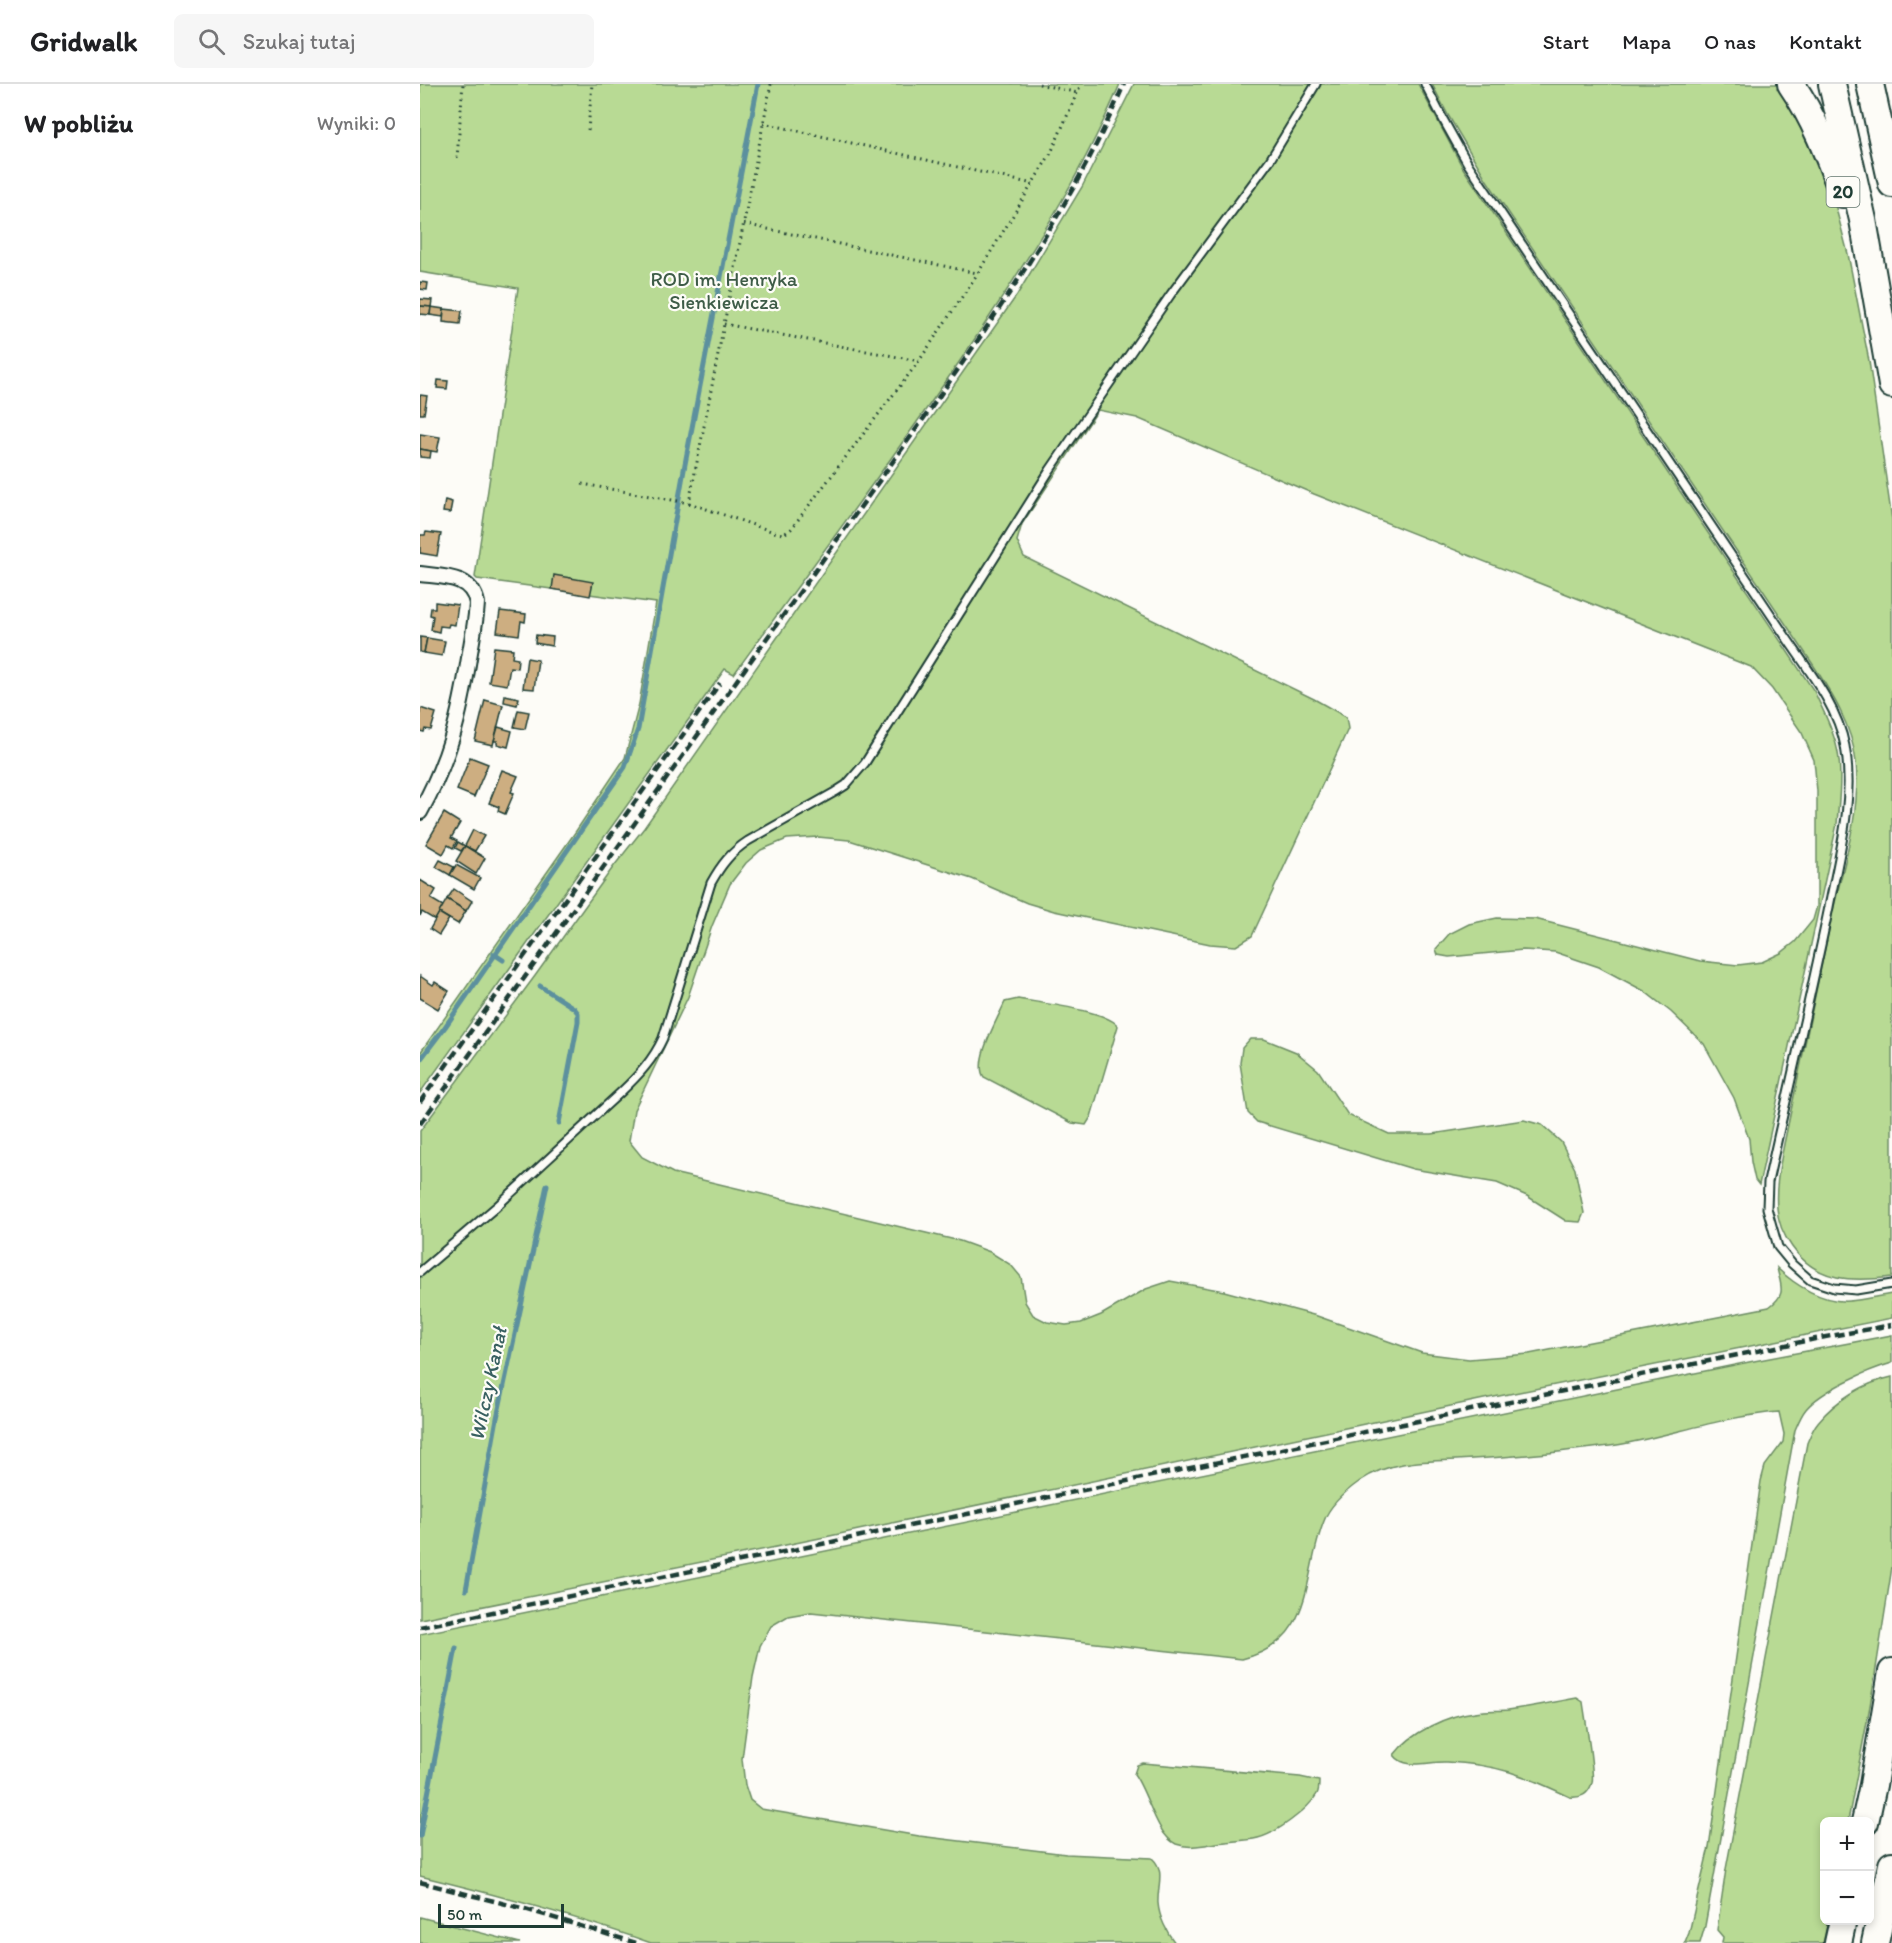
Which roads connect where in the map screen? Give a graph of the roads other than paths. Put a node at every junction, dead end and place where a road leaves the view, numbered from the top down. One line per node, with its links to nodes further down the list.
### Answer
1 (1316, 84): 11 (lane)
2 (1425, 84): 12 (lane)
3 (1791, 84): 7 (highway, 20)
4 (1832, 84): 7 (highway)
5 (1870, 84): 6 (highway)
6 (1892, 184)
7 (1879, 307): 8 (highway)
8 (1892, 385)
9 (420, 574): 10 (street)
10 (420, 812)
11 (420, 1272)
12 (1892, 1284)
13 (1892, 1672): 14 (highway)
14 (1866, 1817)
15 (1892, 1865): 18 (highway)
16 (1842, 1925): 17 (highway)
17 (1838, 1943)
18 (1875, 1943)

